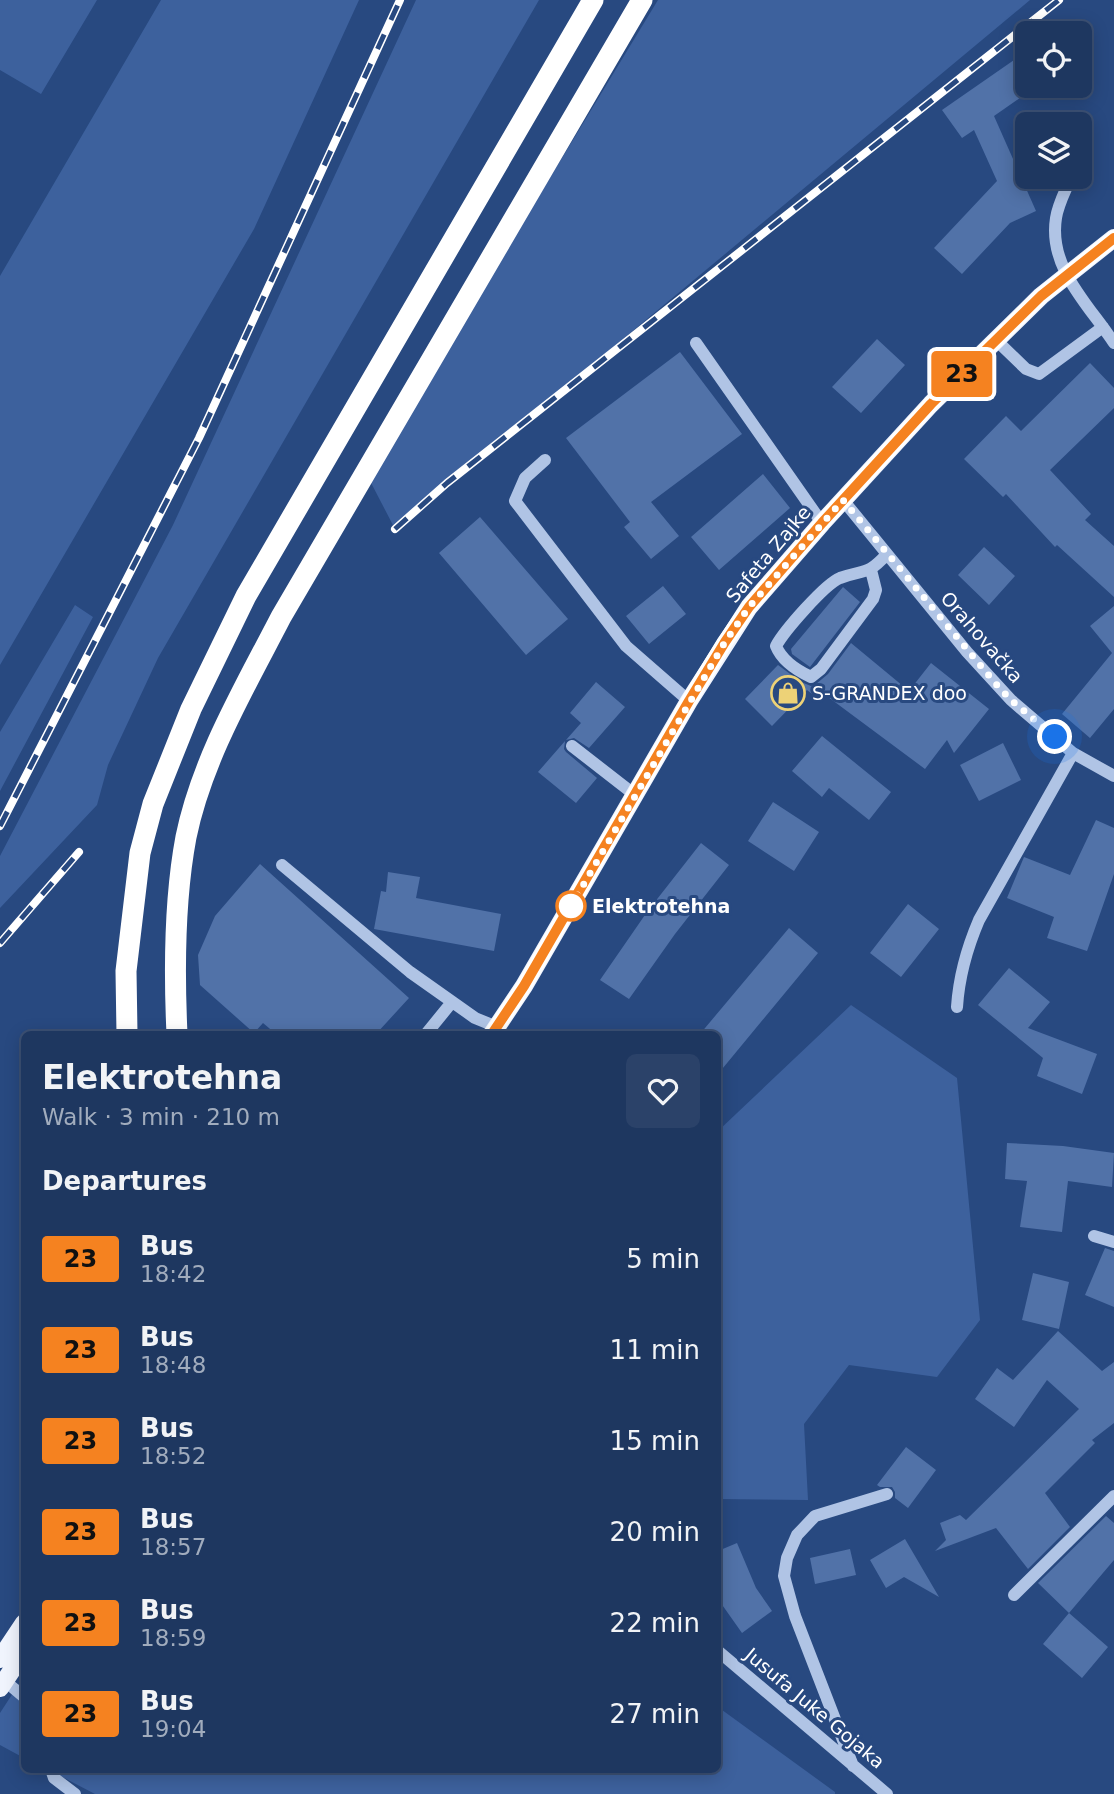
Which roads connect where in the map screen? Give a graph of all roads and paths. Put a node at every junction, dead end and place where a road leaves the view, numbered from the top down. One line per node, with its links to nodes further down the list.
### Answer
1 (593, 0): 23 (highway)
2 (642, 0): 24 (highway)
3 (1066, 189): 5 (street)
4 (1114, 238): 5 (main road, Safeta Zajke)
5 (1065, 275): 6 (street); 7 (main road, Safeta Zajke)
6 (1104, 327): 7 (street); 9 (street)
7 (996, 340): 11 (main road, Safeta Zajke)
8 (696, 343): 12 (street)
9 (1114, 343)
10 (545, 460): 15 (street)
11 (843, 500): 12 (main road, Safeta Zajke); 13 (street, Orahovačka)
12 (822, 523): 15 (main road, Safeta Zajke)
13 (887, 554): 14 (street); 17 (street, Orahovačka)
14 (871, 570): 14 (street)
15 (689, 701): 19 (main road, Safeta Zajke)
16 (572, 746): 19 (street)
17 (1073, 753): 18 (street, Orahovačka); 22 (street)
18 (1114, 776)
19 (635, 796): 26 (main road, Safeta Zajke)
20 (282, 865): 21 (street)
21 (452, 1002): 25 (street); 26 (street)
22 (957, 1007)
23 (127, 1031)
24 (177, 1031)
25 (428, 1031)
26 (494, 1031)
27 (1094, 1236): 28 (street)
28 (1114, 1241)
29 (887, 1494): 38 (street)
30 (1114, 1496): 31 (street)
31 (1014, 1595)
32 (21, 1627): 35 (main road)
33 (721, 1654): 38 (street, Jusufa Juke Gojaka)
34 (21, 1656): 36 (main road)
35 (0, 1659)
36 (2, 1684): 37 (street)
37 (21, 1696)
38 (853, 1766): 41 (street, Jusufa Juke Gojaka)
39 (52, 1773): 40 (street)
40 (75, 1794)
41 (887, 1794)

